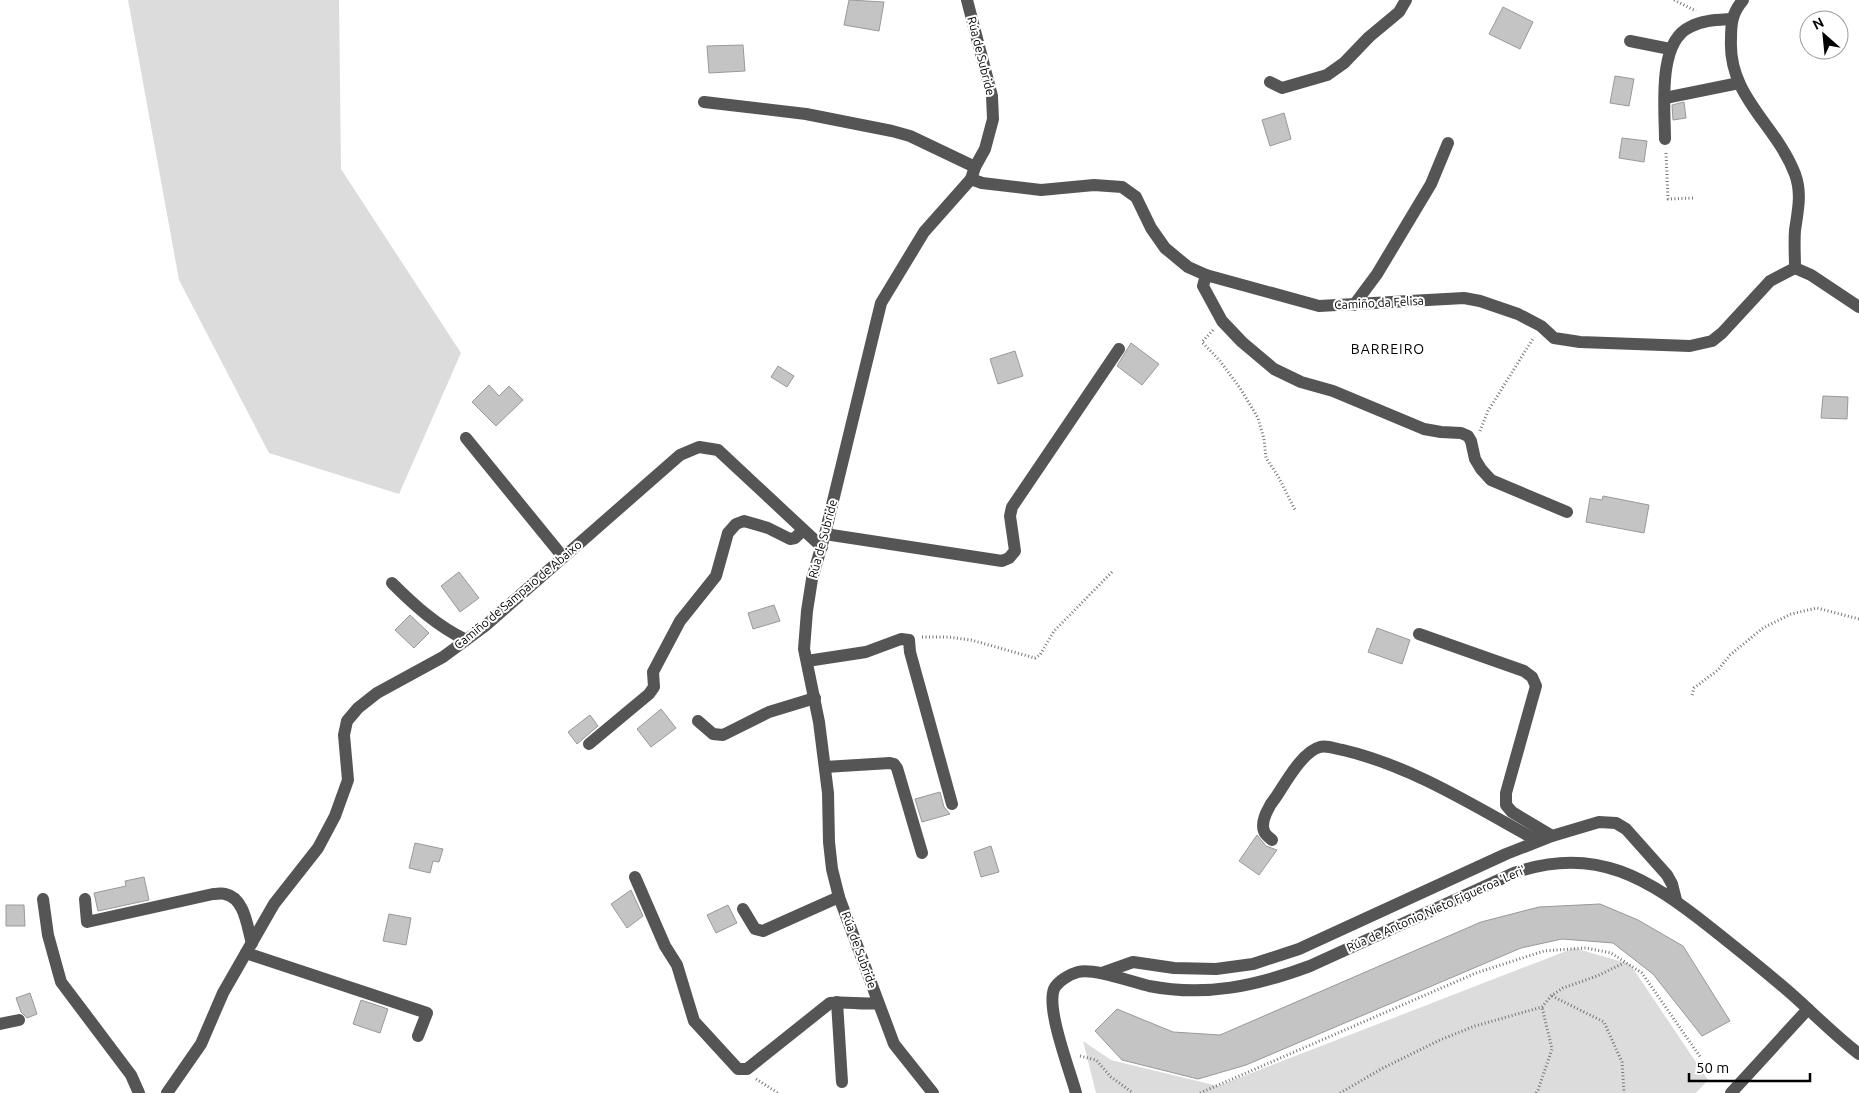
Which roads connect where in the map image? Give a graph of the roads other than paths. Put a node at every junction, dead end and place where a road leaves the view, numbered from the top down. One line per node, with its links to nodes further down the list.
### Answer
1 (967, 0): 13 (street, Rúa de Subride)
2 (1406, 0): 7 (street)
3 (1743, 0): 4 (street)
4 (1732, 19): 6 (street); 8 (street)
5 (1630, 41): 6 (street)
6 (1670, 49): 9 (street)
7 (1270, 82)
8 (1739, 83): 9 (street); 14 (street)
9 (1665, 98): 11 (street)
10 (704, 102): 13 (street, Camiño da Felisa)
11 (1665, 139)
12 (1448, 143): 16 (street)
13 (973, 173): 15 (street, Camiño da Felisa); 22 (street, Rúa de Subride)
14 (1795, 268): 16 (street, Camiño da Felisa); 17 (street)
15 (1206, 275): 16 (street, Camiño da Felisa); 20 (street)
16 (1354, 305)
17 (1859, 307)
18 (1119, 349): 22 (street)
19 (466, 438): 24 (street)
20 (1567, 512)
21 (803, 530): 23 (street, Camiño de Sampaio de Abaixo); 24 (street, Camiño de Sampaio de Abaixo); 31 (street)
22 (825, 534): 23 (street, Rúa de Subride)
23 (822, 547): 28 (street, Rúa de Subride)
24 (563, 558): 27 (street, Camiño de Sampaio de Abaixo)
25 (392, 583): 27 (street)
26 (1419, 634): 34 (street)
27 (466, 640): 44 (street, Camiño de Sampaio de Abaixo)
28 (807, 661): 29 (street, Rúa de Subride); 33 (street)
29 (815, 698): 30 (street); 32 (street, Rúa de Subride)
30 (698, 721)
31 (589, 744)
32 (825, 767): 37 (street); 39 (street, Rúa de Subride)
33 (952, 804)
34 (1552, 836): 36 (street); 42 (street)
35 (1272, 840): 36 (street)
36 (1538, 841): 45 (street)
37 (922, 853)
38 (635, 877): 46 (street)
39 (839, 897): 43 (street); 47 (street, Rúa de Subride)
40 (43, 899): 54 (street)
41 (84, 899): 44 (street)
42 (1676, 900): 45 (street, Rúa de Antonio Nieto Figueroa 'Leri'); 48 (street, Rúa de Antonio Nieto Figueroa 'Leri')
43 (744, 909)
44 (249, 948): 51 (street); 55 (street, Camiño de Sampaio de Abaixo)
45 (1102, 974): 57 (street, Rúa de Antonio Nieto Figueroa 'Leri')
46 (837, 1002): 47 (street); 53 (street)
47 (878, 1003): 56 (street, Rúa de Subride)
48 (1808, 1009): 52 (street, Rúa de Antonio Nieto Figueroa 'Leri'); 58 (street)
49 (19, 1020): 50 (street)
50 (0, 1024)
51 (418, 1036)
52 (1859, 1054)
53 (842, 1082)
54 (139, 1093)
55 (167, 1093)
56 (933, 1093)
57 (1076, 1093)
58 (1731, 1093)

